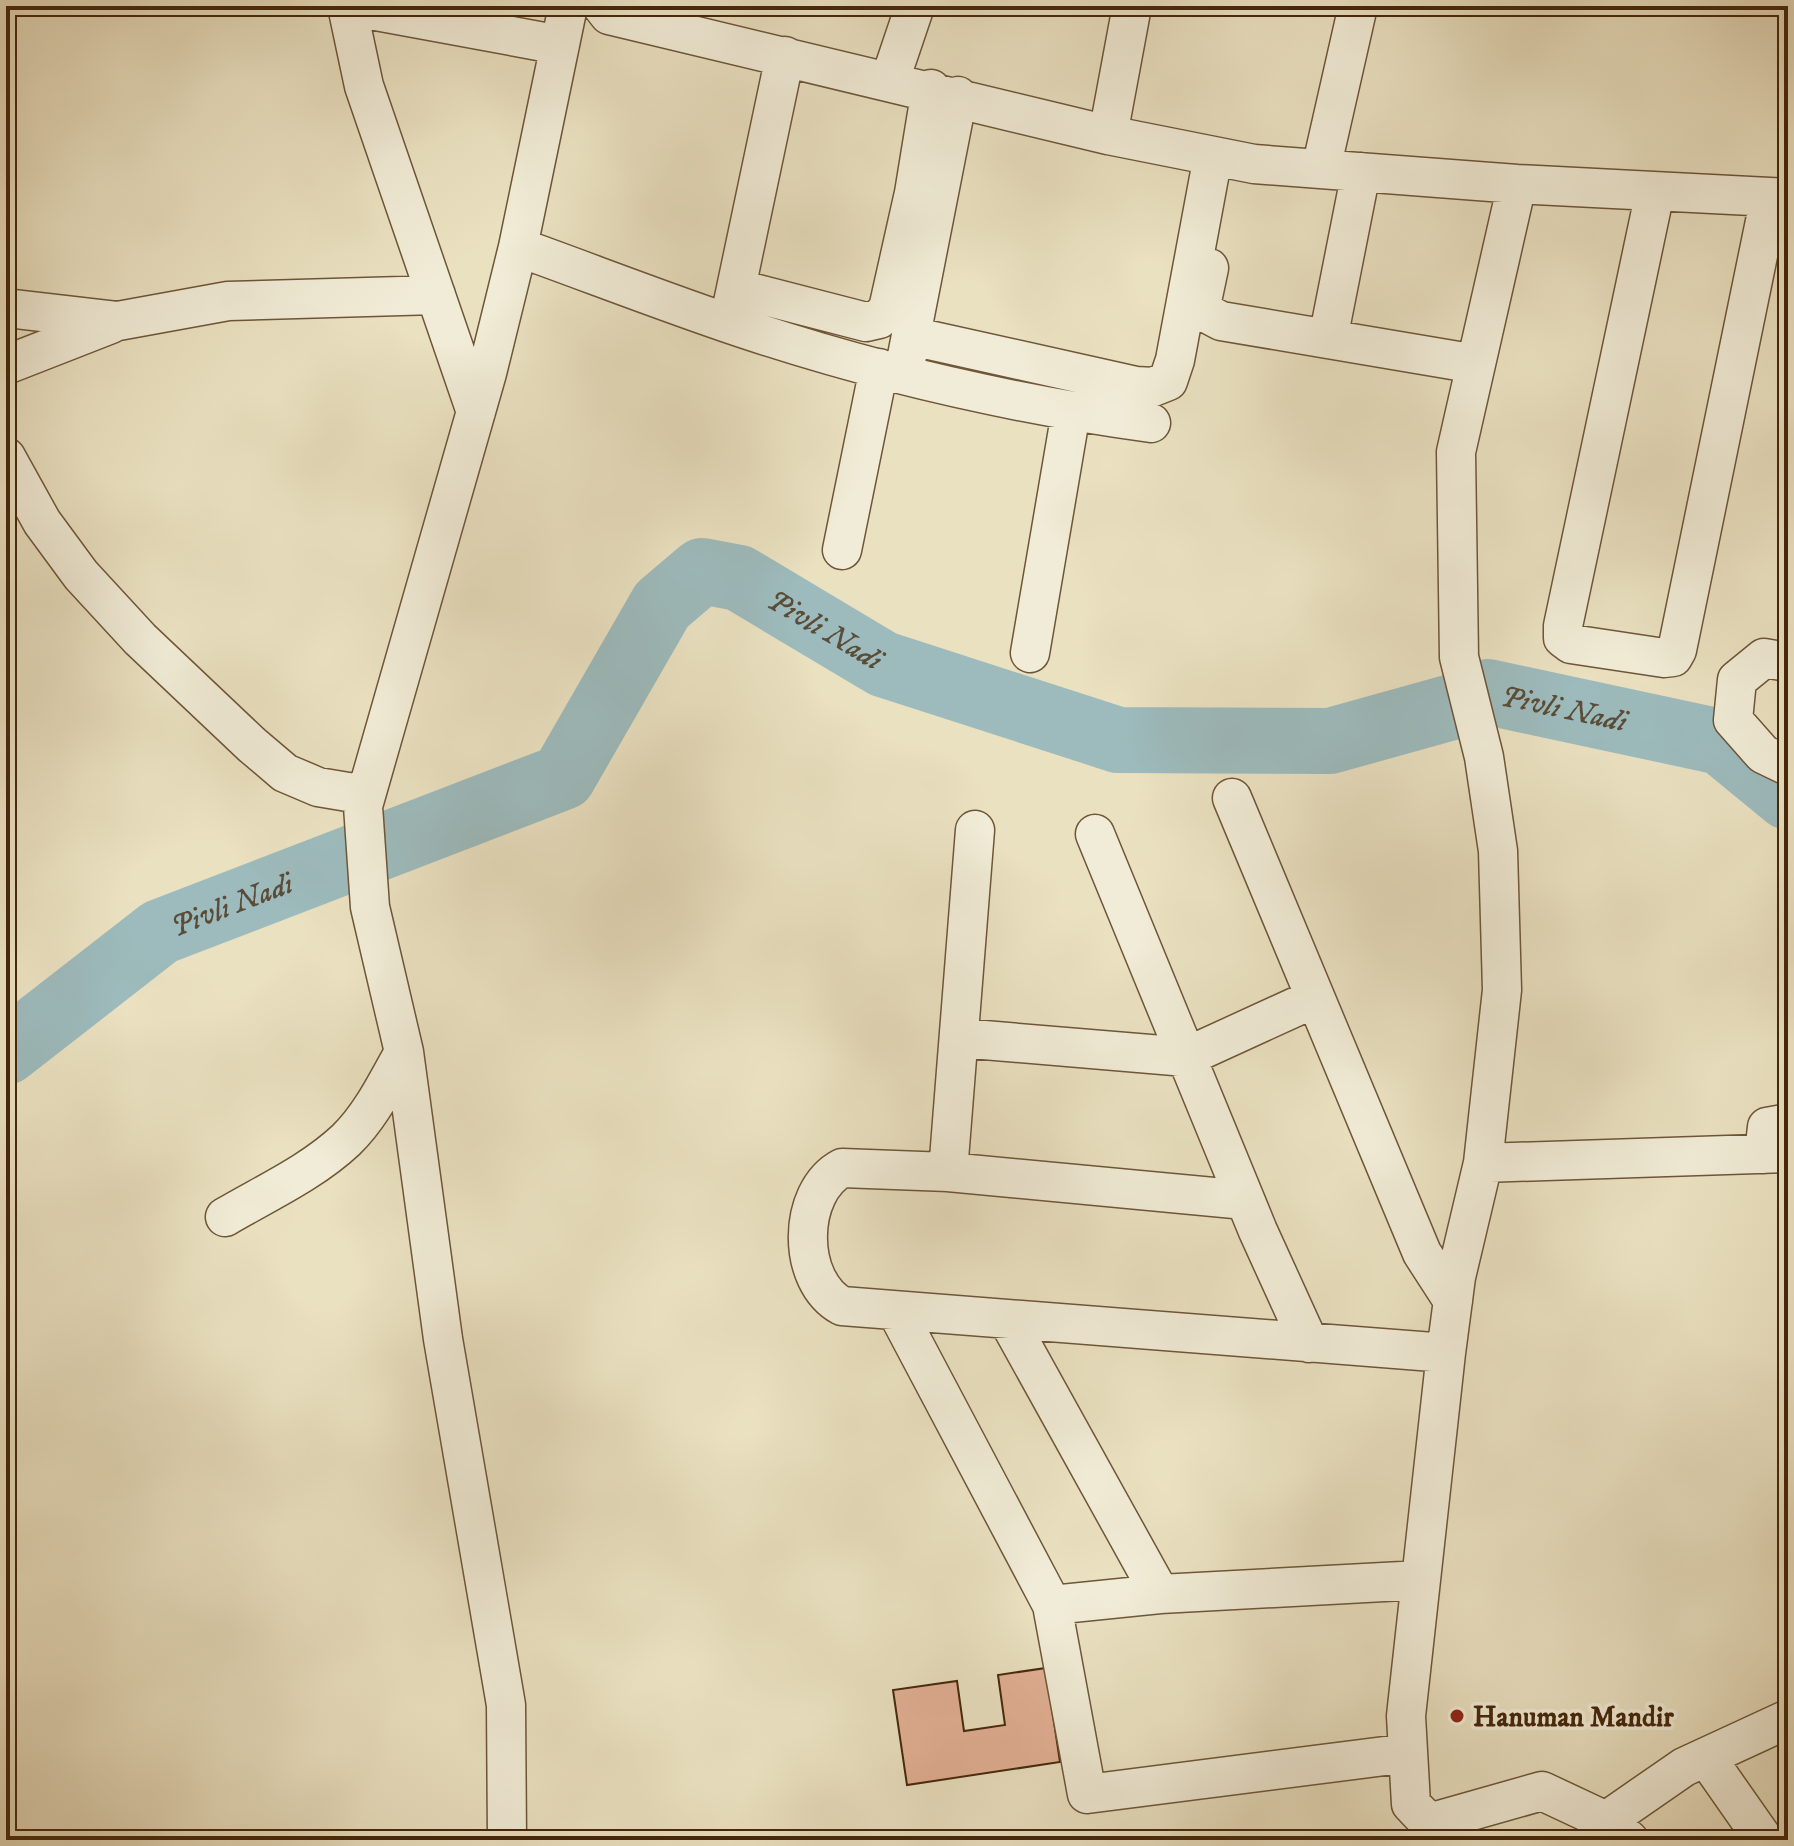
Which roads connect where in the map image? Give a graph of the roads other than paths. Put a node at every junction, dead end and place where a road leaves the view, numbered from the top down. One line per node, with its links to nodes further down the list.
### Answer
1 (348, 6): 8 (street); 20 (street)
2 (568, 6): 8 (street)
3 (602, 6): 7 (street)
4 (915, 6): 10 (street)
5 (1132, 6): 12 (street)
6 (1358, 6): 14 (street)
7 (673, 17): 9 (street)
8 (560, 45): 19 (street)
9 (785, 56): 10 (street); 21 (street)
10 (890, 80): 11 (street)
11 (944, 93): 12 (street); 21 (street); 24 (street)
12 (1108, 135): 13 (street)
13 (1222, 158): 14 (street); 24 (street); 25 (street)
14 (1321, 169): 15 (street)
15 (1361, 172): 16 (street); 25 (street)
16 (1517, 184): 17 (street); 26 (street)
17 (1655, 192): 18 (street); 18 (street)
18 (1779, 197)
19 (518, 247): 21 (street); 29 (street)
20 (436, 295): 23 (street); 29 (street)
21 (733, 306): 28 (street)
22 (6, 308): 23 (street)
23 (118, 321): 27 (street)
24 (911, 336): 28 (street)
25 (1328, 339): 26 (street)
26 (1476, 364): 47 (street)
27 (6, 365)
28 (891, 371): 30 (street); 33 (street)
29 (476, 412): 38 (street)
30 (1071, 412): 31 (street); 34 (street)
31 (1151, 423)
32 (6, 457): 38 (street)
33 (842, 550)
34 (1030, 653)
35 (1788, 662): 36 (street)
36 (1788, 766)
37 (1232, 798): 41 (street)
38 (364, 800): 43 (street)
39 (975, 830): 42 (street)
40 (1095, 834): 44 (street)
41 (1315, 998): 44 (street); 51 (street)
42 (960, 1038): 44 (street); 48 (street)
43 (404, 1052): 50 (street); 64 (street)
44 (1186, 1057): 49 (street)
45 (1788, 1123): 46 (street)
46 (1776, 1153): 47 (street)
47 (1483, 1163): 51 (street)
48 (948, 1172): 49 (street); 52 (street)
49 (1245, 1200): 54 (street)
50 (225, 1217)
51 (1453, 1301): 55 (street)
52 (897, 1312): 53 (street); 58 (street)
53 (1008, 1320): 54 (street); 57 (street)
54 (1309, 1343): 55 (street)
55 (1446, 1353): 56 (street)
56 (1421, 1580): 57 (street); 60 (street)
57 (1160, 1594): 58 (street)
58 (1052, 1605): 60 (street)
59 (1788, 1719): 61 (street)
60 (1408, 1753): 63 (street)
61 (1706, 1757): 62 (street); 65 (street)
62 (1618, 1830): 63 (street)
63 (1416, 1832)
64 (507, 1840)
65 (1764, 1840)

